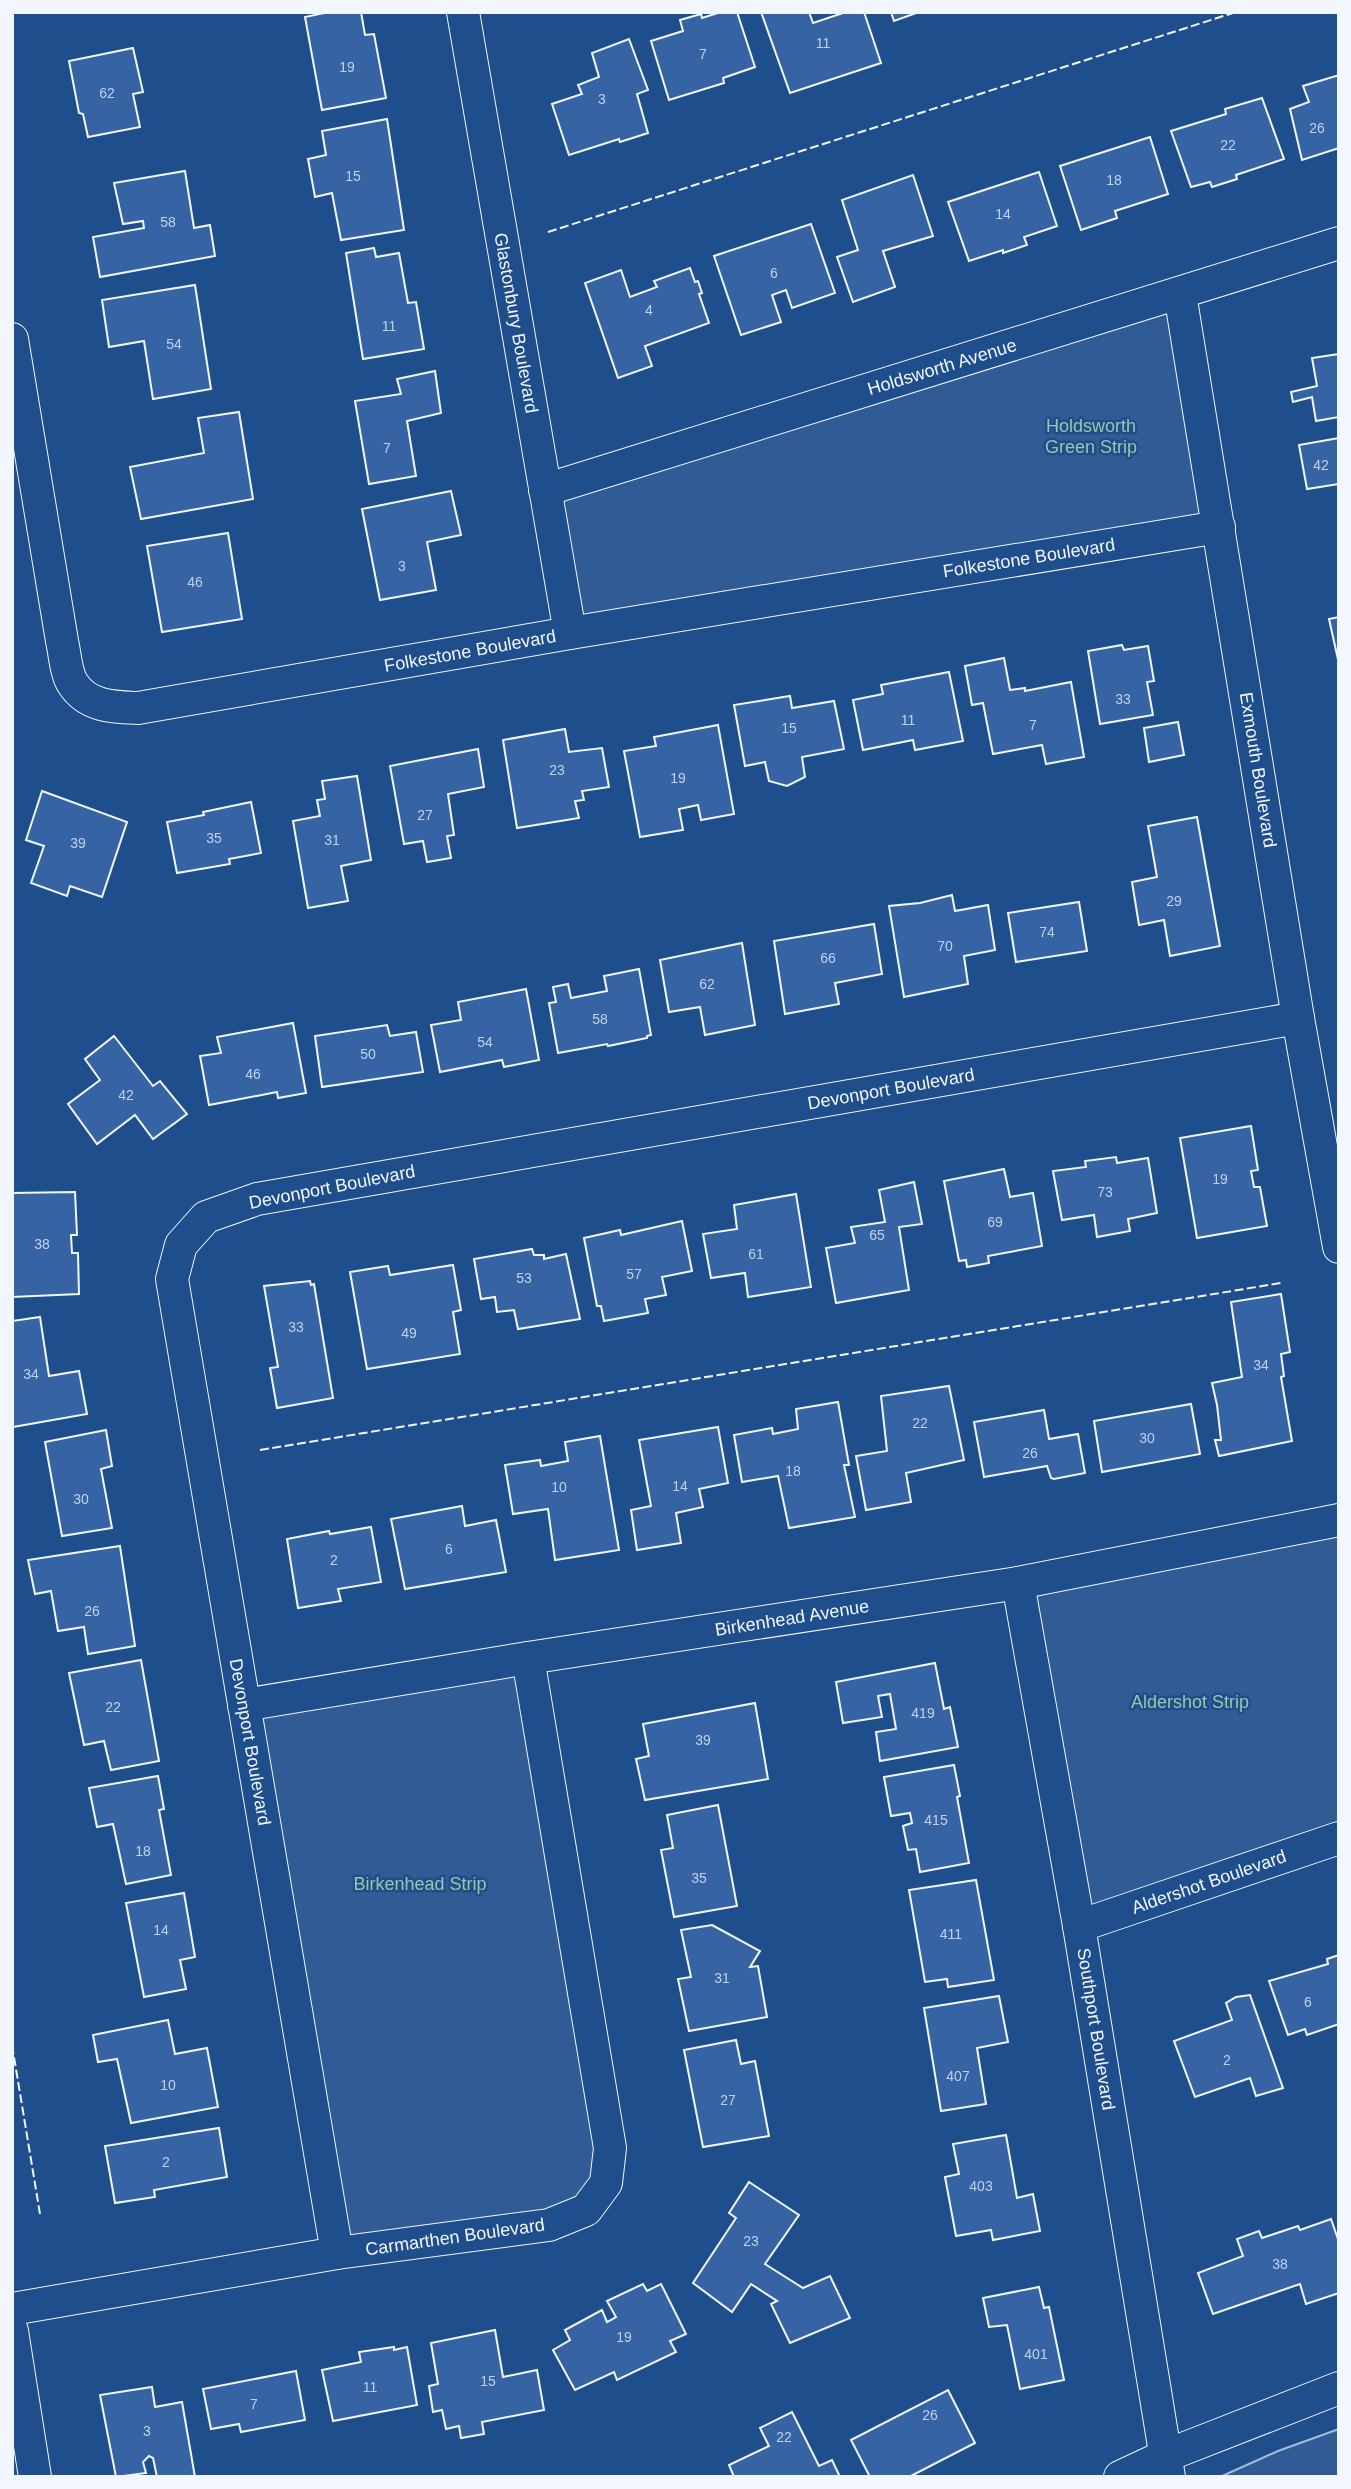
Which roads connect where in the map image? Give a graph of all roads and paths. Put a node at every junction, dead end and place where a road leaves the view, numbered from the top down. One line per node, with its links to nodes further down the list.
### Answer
1 (463, 12): 5 (street, Glastonbury Boulevard)
2 (1339, 243): 3 (street, Holdsworth Avenue)
3 (1180, 294): 5 (street, Holdsworth Avenue); 6 (street, Exmouth Boulevard)
4 (12, 339): 7 (street, Folkestone Boulevard)
5 (545, 489): 7 (street, Glastonbury Boulevard)
6 (1219, 527): 7 (street, Folkestone Boulevard); 8 (street, Exmouth Boulevard)
7 (570, 633)
8 (1298, 1018): 9 (street, Exmouth Boulevard); 13 (street, Devonport Boulevard)
9 (1339, 1247)
10 (1339, 1520): 11 (street, Birkenhead Avenue)
11 (1018, 1583): 12 (street, Birkenhead Avenue); 15 (street, Southport Boulevard)
12 (528, 1658): 13 (street, Birkenhead Avenue); 16 (street, Carmarthen Boulevard)
13 (244, 1705): 16 (street, Devonport Boulevard)
14 (1339, 1838): 15 (street, Aldershot Boulevard)
15 (1079, 1926): 20 (street, Southport Boulevard)
16 (337, 2253): 17 (street, Carmarthen Boulevard)
17 (12, 2309)
18 (12, 2330): 21 (street)
19 (1339, 2388): 20 (street)
20 (1167, 2466): 22 (street)
21 (35, 2477)
22 (1120, 2477)

